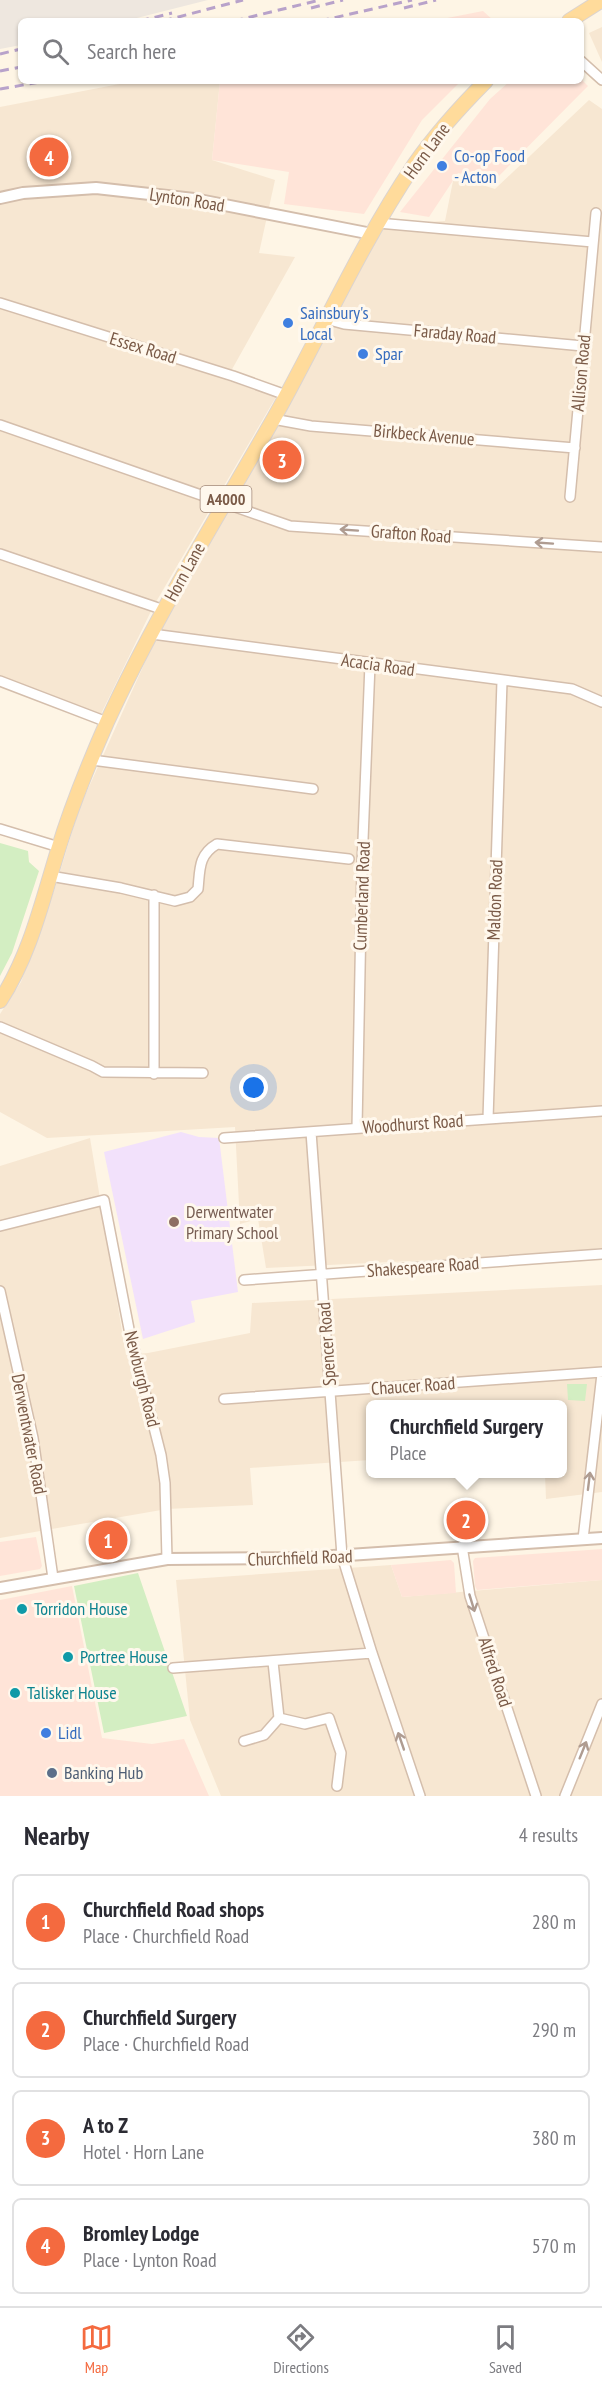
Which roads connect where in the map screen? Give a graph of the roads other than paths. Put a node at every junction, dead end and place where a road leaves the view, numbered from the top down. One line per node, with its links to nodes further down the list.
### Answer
1 (602, 0): 2 (main road)
2 (574, 18)
3 (584, 64): 4 (street)
4 (602, 80)
5 (483, 84): 8 (main road, Horn Lane / A4000)
6 (0, 198): 8 (street, Lynton Road)
7 (596, 213): 9 (street, Allison Road)
8 (375, 229): 9 (street); 11 (main road, Horn Lane / A4000)
9 (593, 242): 12 (street, Allison Road)
10 (0, 303): 13 (street, Essex Road)
11 (326, 319): 12 (street, Faraday Road); 13 (main road, Horn Lane / A4000)
12 (584, 346): 16 (street, Allison Road)
13 (286, 395): 14 (main road, Horn Lane / A4000)
14 (273, 418): 16 (street, Birkbeck Avenue); 18 (main road, Horn Lane / A4000)
15 (0, 425): 18 (street, Grafton Road)
16 (575, 448): 17 (street, Allison Road)
17 (570, 497)
18 (224, 502): 19 (street, Grafton Road, one-way to 18); 21 (main road, Horn Lane / A4000)
19 (602, 546)
20 (0, 554): 21 (street)
21 (164, 610): 22 (main road, Horn Lane / A4000)
22 (152, 634): 23 (street, Acacia Road); 27 (main road, Horn Lane / A4000)
23 (370, 664): 25 (street, Acacia Road); 41 (street, Cumberland Road)
24 (0, 681): 27 (street)
25 (502, 681): 26 (street, Acacia Road); 40 (street, Maldon Road)
26 (602, 702)
27 (107, 722): 28 (main road, Horn Lane / A4000)
28 (92, 760): 29 (street); 31 (main road, Horn Lane / A4000)
29 (313, 789)
30 (0, 830): 31 (street)
31 (59, 847): 33 (main road, Horn Lane / A4000)
32 (350, 859): 34 (street)
33 (50, 876): 34 (street); 35 (main road, Horn Lane / A4000)
34 (154, 895): 38 (street)
35 (0, 1001)
36 (0, 1027): 38 (street)
37 (203, 1073): 38 (street)
38 (154, 1074)
39 (602, 1111): 40 (street, Woodhurst Road)
40 (488, 1119): 41 (street, Woodhurst Road)
41 (357, 1128): 42 (street, Woodhurst Road)
42 (311, 1132): 43 (street, Woodhurst Road); 46 (street, Spencer Road)
43 (224, 1138)
44 (0, 1226): 56 (street, Newburgh Road)
45 (602, 1254): 46 (street, Shakespeare Road)
46 (322, 1274): 47 (street, Shakespeare Road); 50 (street, Spencer Road)
47 (244, 1280)
48 (0, 1291): 57 (street, Derwentwater Road)
49 (602, 1373): 50 (street, Chaucer Road); 53 (street, one-way to 49)
50 (330, 1392): 51 (street, Chaucer Road); 55 (street, Spencer Road)
51 (224, 1399)
52 (602, 1538): 53 (street, Churchfield Road)
53 (583, 1539): 54 (street, Churchfield Road)
54 (462, 1546): 55 (street, Churchfield Road); 67 (street, Alfred Road, one-way to 67)
55 (342, 1556): 56 (street, Churchfield Road); 59 (street, Spencer Road)
56 (167, 1560): 57 (street, Churchfield Road)
57 (53, 1578): 58 (street, Churchfield Road)
58 (0, 1588)
59 (372, 1653): 60 (street); 66 (street, Spencer Road, one-way to 59)
60 (273, 1662): 61 (street); 63 (street)
61 (173, 1668)
62 (602, 1704): 68 (street, one-way to 62)
63 (279, 1718): 64 (street); 65 (street)
64 (244, 1741)
65 (337, 1786)
66 (420, 1796)
67 (536, 1796)
68 (565, 1796)

